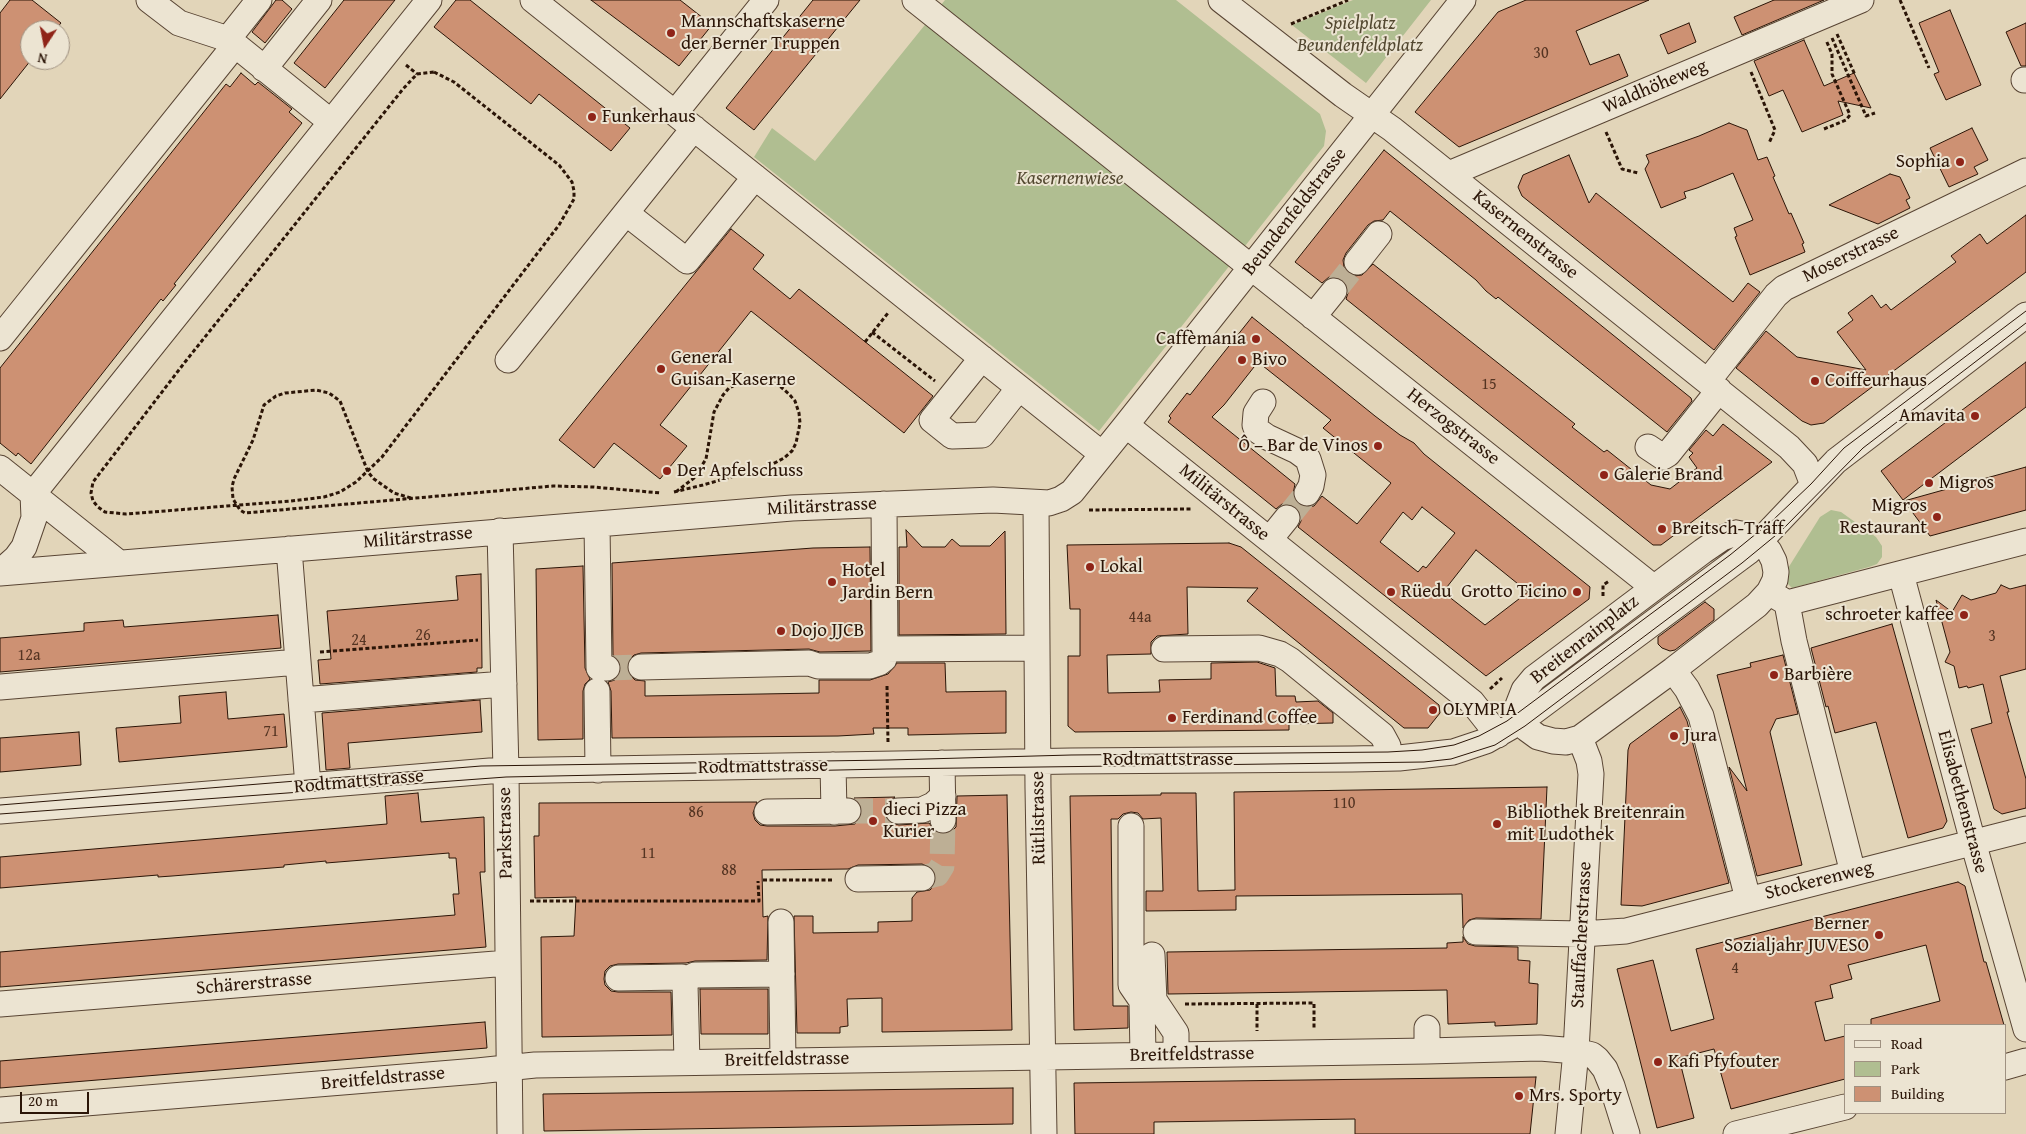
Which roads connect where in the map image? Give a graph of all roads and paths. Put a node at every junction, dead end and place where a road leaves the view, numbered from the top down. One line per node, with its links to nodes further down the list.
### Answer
1 (259, 0): 15 (street)
2 (319, 0): 18 (street)
3 (429, 0): 25 (street)
4 (533, 0): 24 (street)
5 (766, 0): 24 (street)
6 (915, 0): 36 (street, Herzogstrasse)
7 (1221, 0): 23 (street, Kasernenstrasse)
8 (1348, 0): 13 (path)
9 (1463, 0): 23 (street, Beundenfeldstrasse)
10 (1861, 0): 31 (street, Waldhöheweg)
11 (1900, 0): 19 (path)
12 (155, 2): 15 (street)
13 (1288, 25)
14 (1825, 37): 26 (path)
15 (231, 42): 18 (street); 40 (street)
16 (1841, 43): 20 (path)
17 (1836, 46): 22 (path)
18 (264, 68): 25 (street)
19 (1929, 68)
20 (1855, 75)
21 (1755, 80): 28 (path)
22 (1874, 113)
23 (1372, 115): 31 (street, Kasernenstrasse); 36 (street, Beundenfeldstrasse)
24 (684, 121): 32 (street); 33 (street)
25 (331, 122): 56 (street)
26 (1824, 129)
27 (1610, 140): 30 (path)
28 (1770, 143)
29 (2026, 171): 44 (street, Moserstrasse)
30 (1638, 173)
31 (1449, 174): 44 (street, Kasernenstrasse)
32 (755, 177): 33 (street); 42 (street)
33 (626, 213): 43 (street)
34 (1379, 234): 35 (street)
35 (1357, 262)
36 (1251, 268): 39 (street, Herzogstrasse); 48 (street, Beundenfeldstrasse)
37 (1334, 290): 39 (street)
38 (2026, 315): 53 (street)
39 (1313, 317): 75 (street, Herzogstrasse)
40 (0, 338)
41 (865, 342): 46 (path)
42 (982, 358): 45 (street); 46 (street)
43 (508, 360)
44 (1714, 386): 49 (street, Moserstrasse); 53 (street, Kasernenstrasse)
45 (1019, 388): 46 (street); 50 (street)
46 (952, 395)
47 (1263, 402): 58 (street)
48 (1126, 425): 50 (street, Militärstrasse); 63 (street, Militärstrasse)
49 (1648, 447)
50 (1102, 454): 60 (street, Militärstrasse)
51 (0, 468): 56 (street)
52 (368, 472): 59 (path); 62 (path); 62 (path); 62 (path)
53 (1814, 485): 70 (street)
54 (677, 491): 54 (path); 55 (path)
55 (671, 492)
56 (33, 494): 72 (street); 73 (street)
57 (664, 494): 59 (path)
58 (1307, 494)
59 (411, 498): 62 (path)
60 (1036, 503): 61 (street, Militärstrasse); 78 (street, Rütlistrasse)
61 (884, 504): 66 (street, Militärstrasse); 80 (street)
62 (237, 505)
63 (1231, 508): 64 (path); 68 (street, Militärstrasse)
64 (1084, 510)
65 (1287, 518): 68 (street)
66 (597, 524): 67 (street, Militärstrasse); 83 (street)
67 (500, 531): 71 (street, Militärstrasse); 77 (street, Parkstrasse)
68 (1270, 539): 90 (street, Militärstrasse)
69 (2026, 540): 74 (street)
70 (1760, 541): 75 (street, Breitenrainplatz); 76 (street); 89 (street, Rodtmattstrasse)
71 (289, 549): 72 (street, Militärstrasse); 81 (street)
72 (119, 563): 73 (street, Militärstrasse)
73 (0, 573)
74 (1901, 574): 76 (street); 105 (street, Elisabethenstrasse)
75 (1653, 587): 89 (street, Breitenrainplatz)
76 (1778, 597): 84 (street); 106 (street)
77 (503, 638): 81 (path); 85 (street, Parkstrasse)
78 (1037, 648): 80 (street); 94 (street, Rütlistrasse)
79 (1164, 649): 93 (street)
80 (884, 654): 82 (street); 92 (path)
81 (298, 658): 86 (street); 88 (street)
82 (641, 666)
83 (608, 668)
84 (1673, 670): 91 (street); 109 (street)
85 (504, 684): 88 (street); 98 (street, Parkstrasse)
86 (0, 687)
87 (597, 691): 97 (street)
88 (301, 700): 99 (street)
89 (1521, 721): 90 (street, Rodtmattstrasse); 91 (street)
90 (1498, 735): 93 (street, Rodtmattstrasse)
91 (1580, 738): 113 (street, Stauffacherstrasse)
92 (888, 743)
93 (1388, 758): 94 (street, Rodtmattstrasse)
94 (1038, 762): 95 (street, Rodtmattstrasse); 130 (street, Rütlistrasse)
95 (942, 763): 96 (street, Rodtmattstrasse); 101 (street)
96 (833, 765): 97 (street, Rodtmattstrasse); 102 (street)
97 (598, 770): 98 (street, Rodtmattstrasse)
98 (506, 771): 99 (street, Rodtmattstrasse); 115 (street, Parkstrasse)
99 (308, 786): 100 (street, Rodtmattstrasse)
100 (0, 810)
101 (898, 811)
102 (767, 812)
103 (1131, 826): 128 (street)
104 (2026, 829): 105 (street, Stockerenweg)
105 (1973, 842): 106 (street, Stockerenweg); 126 (street, Elisabethenstrasse)
106 (1852, 873): 109 (street, Stockerenweg)
107 (922, 878): 108 (street)
108 (858, 879): 110 (path)
109 (1748, 900): 113 (street, Stockerenweg)
110 (532, 901)
111 (781, 922): 116 (street)
112 (1476, 932): 113 (street, Stockerenweg)
113 (1582, 934): 127 (street, Stauffacherstrasse)
114 (1152, 955): 120 (street)
115 (508, 963): 119 (street, Schärerstrasse); 135 (street, Parkstrasse)
116 (782, 974): 118 (street); 131 (street)
117 (618, 978): 118 (street)
118 (687, 979): 133 (street)
119 (0, 1004)
120 (1157, 1004): 121 (path); 129 (street)
121 (1193, 1004): 122 (path); 123 (path)
122 (1257, 1004): 124 (path); 125 (path)
123 (1193, 1010)
124 (1257, 1027)
125 (1314, 1027)
126 (2026, 1029)
127 (1576, 1050): 129 (street, Breitfeldstrasse); 140 (street, Stauffacherstrasse); 141 (street)
128 (1143, 1055): 129 (street, Breitfeldstrasse); 130 (street, Breitfeldstrasse)
129 (1176, 1055)
130 (1044, 1057): 131 (street, Breitfeldstrasse); 139 (street, Rütlistrasse)
131 (783, 1060): 133 (street, Breitfeldstrasse)
132 (2026, 1061): 134 (street)
133 (687, 1062): 135 (street, Breitfeldstrasse)
134 (2006, 1066)
135 (509, 1068): 137 (street, Breitfeldstrasse); 138 (street, Parkstrasse)
136 (1844, 1107): 142 (street)
137 (0, 1110)
138 (510, 1134)
139 (1044, 1134)
140 (1568, 1134)
141 (1627, 1134)
142 (1736, 1134)

